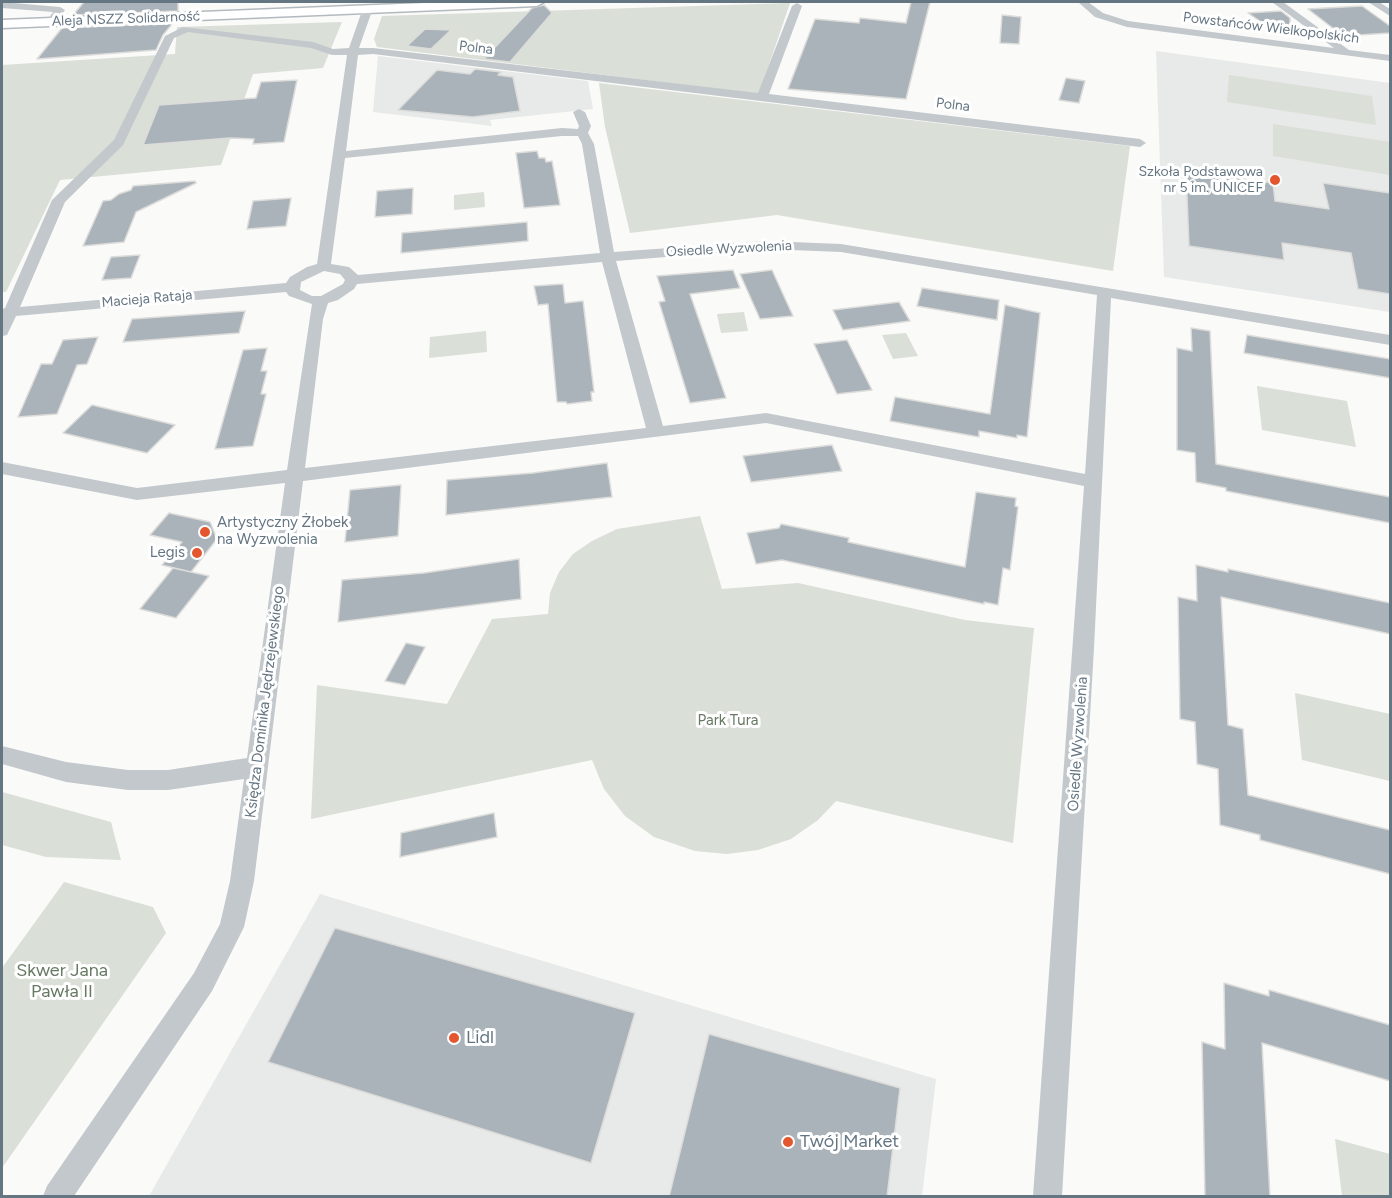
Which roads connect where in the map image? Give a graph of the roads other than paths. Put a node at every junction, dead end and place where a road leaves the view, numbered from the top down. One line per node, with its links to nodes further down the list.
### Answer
1 (537, 2): 7 (street, Aleja NSZZ Solidarność)
2 (1083, 2): 12 (street, Powstańców Wielkopolskich)
3 (1276, 2): 12 (street)
4 (1373, 2): 8 (street)
5 (2, 5): 9 (street)
6 (797, 6): 14 (street)
7 (368, 8): 9 (street, Aleja NSZZ Solidarność); 11 (street)
8 (1390, 13)
9 (51, 22): 10 (street, Aleja NSZZ Solidarność)
10 (2, 24)
11 (353, 51): 14 (street, Polna); 18 (street); 25 (street, Polna)
12 (1346, 52): 13 (street, Powstańców Wielkopolskich)
13 (1390, 58)
14 (762, 97): 17 (street, Polna)
15 (579, 112): 16 (street)
16 (582, 133): 18 (street); 19 (street)
17 (1140, 142)
18 (339, 155): 20 (street)
19 (608, 257): 21 (street, Osiedle Wyzwolenia); 23 (street, Osiedle Wyzwolenia); 28 (street)
20 (324, 267): 21 (street); 22 (street)
21 (352, 280): 24 (street)
22 (292, 286): 24 (street); 25 (street, Macieja Rataja)
23 (1104, 292): 27 (street, Osiedle Wyzwolenia); 31 (street, Osiedle Wyzwolenia)
24 (321, 300): 30 (street)
25 (6, 313): 26 (street)
26 (2, 332)
27 (1390, 340)
28 (656, 433): 30 (street); 31 (street)
29 (2, 468): 30 (street)
30 (295, 475): 33 (street, Księdza Dominika Jędrzejewskiego)
31 (1094, 482): 35 (street, Osiedle Wyzwolenia)
32 (2, 755): 33 (street)
33 (256, 767): 34 (street, Księdza Dominika Jędrzejewskiego)
34 (57, 1197)
35 (1048, 1197)

